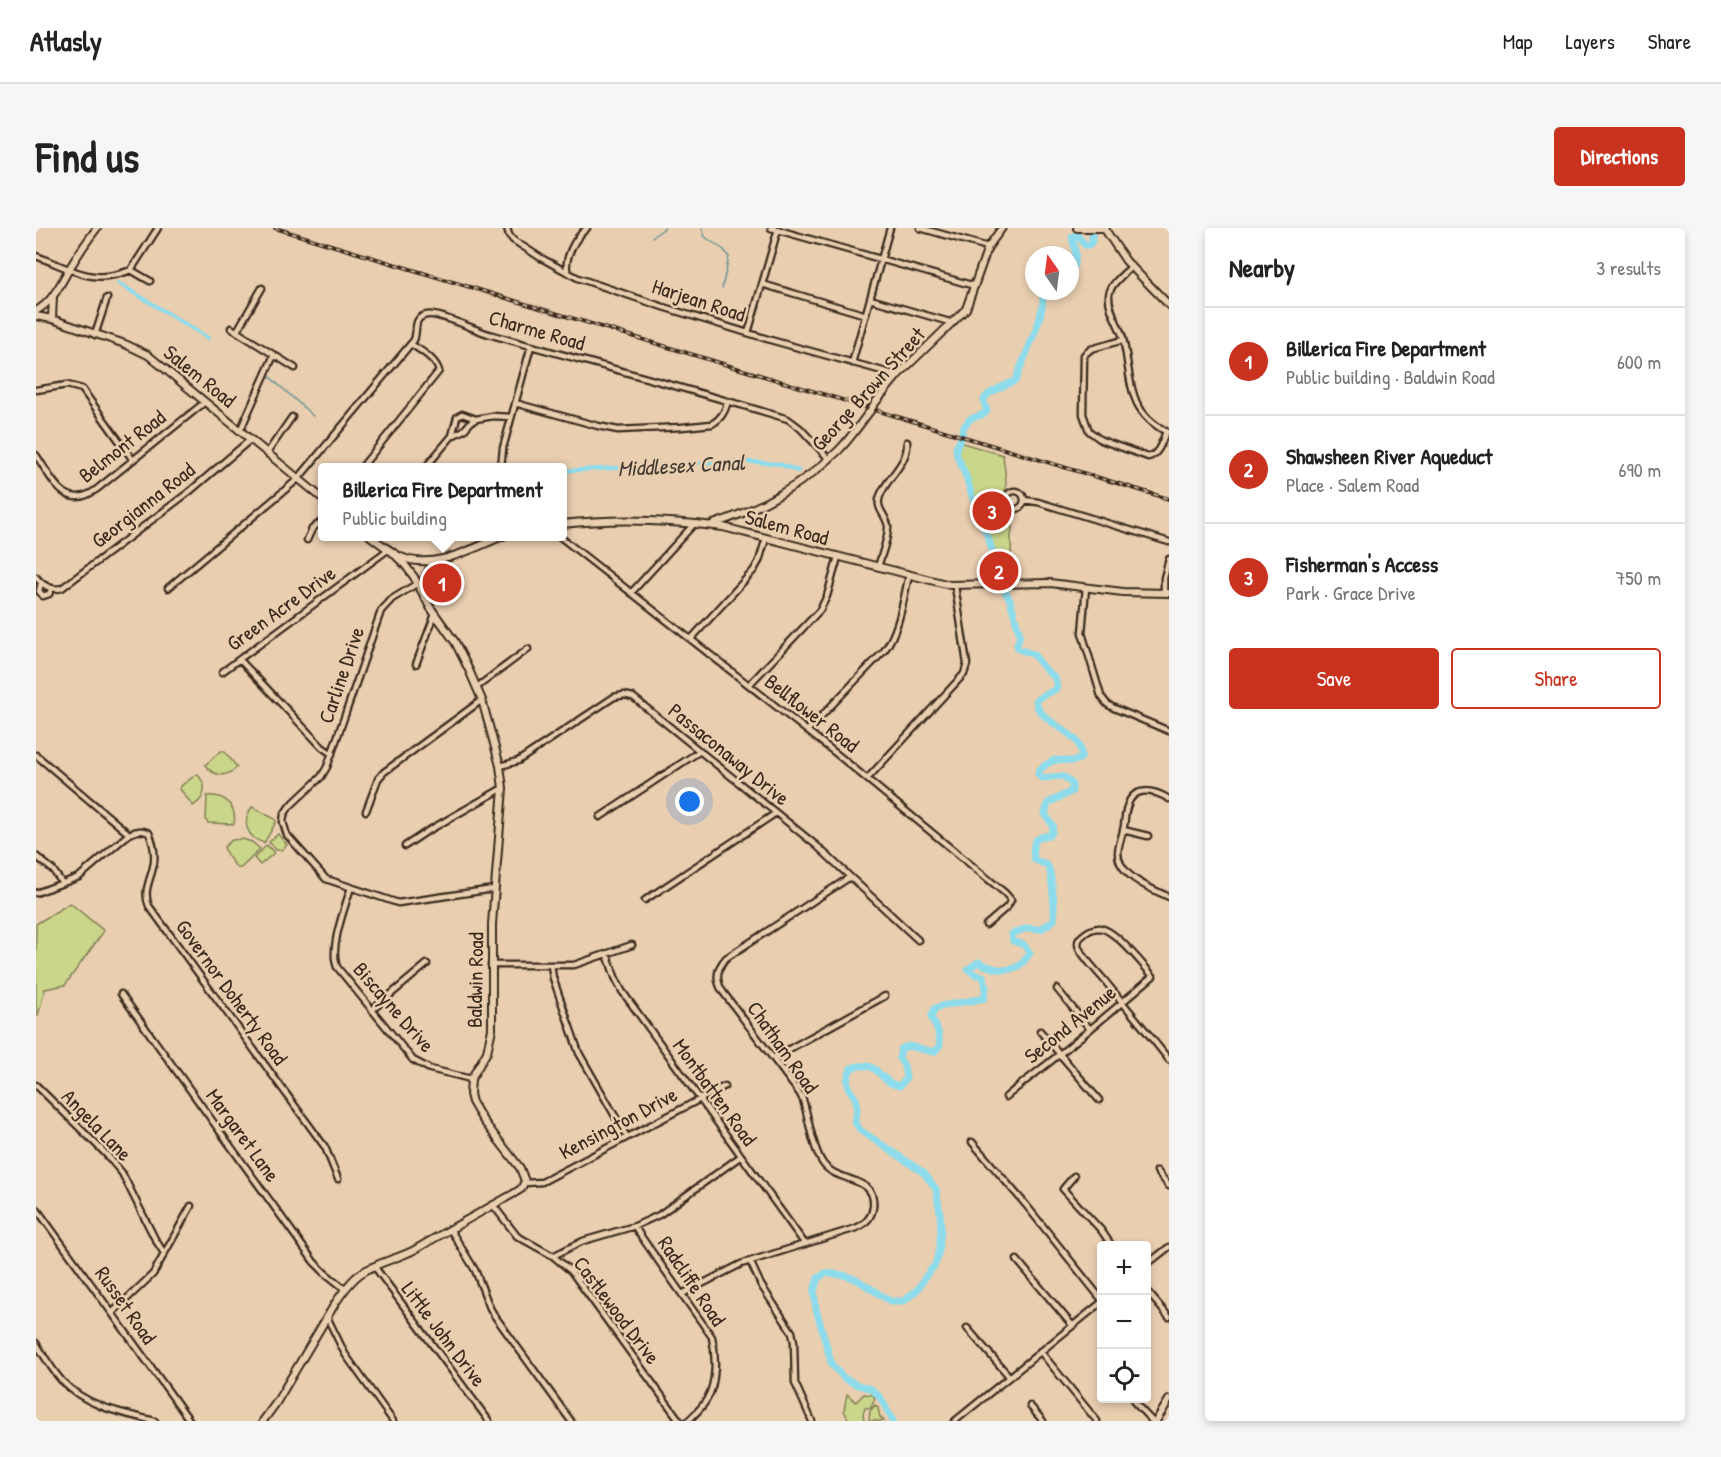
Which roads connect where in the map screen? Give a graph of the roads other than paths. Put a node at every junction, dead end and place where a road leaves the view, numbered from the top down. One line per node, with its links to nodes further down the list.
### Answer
1 (97, 228): 18 (street)
2 (158, 228): 19 (street)
3 (507, 228): 20 (street, Harjean Road)
4 (587, 228): 20 (street)
5 (771, 228): 12 (street)
6 (890, 228): 16 (street)
7 (920, 228): 14 (street)
8 (1002, 228): 14 (street, George Brown Street)
9 (1077, 228): 10 (street)
10 (1090, 228): 13 (street)
11 (1105, 228): 13 (street); 17 (street)
12 (778, 229): 16 (street); 22 (street)
13 (1096, 229)
14 (988, 247): 23 (street, George Brown Street)
15 (36, 256): 18 (street)
16 (881, 260): 23 (street); 28 (street)
17 (1131, 267): 29 (street); 40 (street)
18 (69, 270): 19 (street); 26 (street)
19 (131, 270): 21 (street)
20 (567, 271): 38 (street, Harjean Road)
21 (150, 281)
22 (762, 284): 32 (street); 38 (street)
23 (975, 286): 35 (street, George Brown Street)
24 (262, 288): 37 (street)
25 (1169, 293): 29 (street)
26 (53, 296): 31 (street); 34 (street)
27 (107, 298): 39 (street)
28 (870, 299): 32 (street); 35 (street)
29 (1163, 299): 30 (street)
30 (1169, 305)
31 (36, 311)
32 (866, 315): 44 (street)
33 (36, 316): 34 (street, Salem Road)
34 (52, 320): 39 (street, Salem Road)
35 (953, 323): 46 (street, George Brown Street)
36 (231, 328): 37 (street)
37 (237, 331): 43 (street)
38 (748, 333): 44 (street, Harjean Road)
39 (95, 334): 49 (street, Salem Road)
40 (1123, 340): 55 (street); 55 (street)
41 (411, 344): 42 (street, Charme Road); 63 (street); 66 (street, Charme Road)
42 (531, 346): 48 (street, Charme Road); 50 (street)
43 (274, 355): 45 (street); 54 (street)
44 (852, 363): 46 (street, Harjean Road)
45 (295, 368)
46 (897, 375): 61 (street, George Brown Street, bridge)
47 (36, 390): 62 (street)
48 (729, 401): 50 (street); 61 (street, Charme Road)
49 (205, 402): 54 (street, Salem Road); 62 (street, Belmont Road)
50 (514, 403): 52 (street)
51 (292, 417): 59 (street)
52 (511, 417): 53 (street); 65 (street)
53 (476, 419): 56 (street); 56 (street)
54 (240, 431): 57 (street, Salem Road)
55 (1168, 432)
56 (452, 436): 64 (street)
57 (251, 439): 59 (street, Salem Road); 90 (street, Georgianna Road)
58 (908, 442): 83 (street)
59 (267, 453): 66 (street, Salem Road)
60 (36, 455): 62 (street, Belmont Road)
61 (829, 459): 72 (street, George Brown Street)
62 (133, 460)
63 (365, 463)
64 (429, 463)
65 (501, 463)
66 (298, 479): 67 (street, Salem Road); 91 (street, Charme Road)
67 (318, 495)
68 (1024, 500): 78 (street)
69 (567, 524): 70 (street, Salem Road)
70 (694, 524): 72 (street, Salem Road); 92 (street)
71 (318, 525): 74 (street)
72 (710, 526): 73 (street, Salem Road)
73 (765, 538): 80 (street, Salem Road); 95 (street)
74 (307, 540)
75 (376, 541): 79 (street)
76 (492, 541): 82 (street)
77 (564, 541): 92 (street, Bellflower Road)
78 (1169, 542)
79 (390, 550): 82 (street); 87 (street, Baldwin Road); 97 (street, Green Acre Drive)
80 (838, 557): 83 (street, Salem Road); 100 (street)
81 (1169, 559): 93 (street)
82 (433, 562): 87 (street)
83 (878, 567): 84 (street, Salem Road)
84 (909, 575): 88 (street, Salem Road); 103 (street)
85 (36, 577): 86 (street)
86 (41, 583): 90 (street); 90 (street)
87 (419, 585): 94 (street, Baldwin Road); 106 (street, Carline Drive)
88 (955, 586): 89 (street, Salem Road); 109 (street)
89 (1086, 587): 93 (street, Salem Road); 104 (street)
90 (52, 588)
91 (168, 588)
92 (632, 593): 95 (street, Bellflower Road)
93 (1166, 593)
94 (435, 614): 98 (street); 101 (street, Baldwin Road)
95 (691, 639): 100 (street, Bellflower Road)
96 (528, 650): 101 (street)
97 (240, 660): 99 (street, Green Acre Drive); 106 (street)
98 (416, 664)
99 (222, 672)
100 (749, 685): 103 (street, Bellflower Road)
101 (477, 687): 102 (street, Baldwin Road)
102 (482, 700): 108 (street, Baldwin Road); 112 (street)
103 (807, 731): 109 (street, Bellflower Road)
104 (1169, 731)
105 (700, 751): 108 (street, Passaconaway Drive); 113 (street, Passaconaway Drive); 114 (street)
106 (332, 754): 122 (street, Carline Drive)
107 (36, 755): 116 (street)
108 (500, 766): 110 (street, Baldwin Road)
109 (867, 779): 127 (street, Bellflower Road)
110 (503, 788): 118 (street); 123 (street, Baldwin Road)
111 (1169, 799): 115 (street)
112 (366, 811)
113 (776, 813): 120 (street, Passaconaway Drive); 126 (street)
114 (600, 818)
115 (1123, 830): 117 (street); 125 (street)
116 (129, 834): 121 (street); 155 (street, Governor Doherty Road)
117 (1148, 836)
118 (405, 846)
119 (36, 856): 121 (street)
120 (850, 877): 128 (street, Passaconaway Drive); 142 (street, Chatham Road)
121 (62, 884): 124 (street)
122 (351, 887): 123 (street, Carline Drive); 138 (street, Biscayne Drive)
123 (494, 889): 132 (street, Baldwin Road)
124 (36, 893)
125 (1169, 897)
126 (645, 900)
127 (986, 925)
128 (918, 940)
129 (632, 945): 130 (street)
130 (607, 954): 133 (street); 148 (street, Montbatten Road)
131 (426, 964): 138 (street)
132 (491, 965): 133 (street); 144 (street, Baldwin Road)
133 (551, 965): 150 (street)
134 (1057, 989): 139 (street)
135 (121, 994): 172 (street, Margaret Lane)
136 (885, 996): 142 (street)
137 (1122, 1002): 137 (street, Second Avenue); 139 (street, Second Avenue); 143 (street)
138 (372, 1010): 144 (street, Biscayne Drive)
139 (1090, 1029): 141 (street, Second Avenue)
140 (1040, 1031): 141 (street)
141 (1060, 1054): 147 (street, Second Avenue); 149 (street)
142 (773, 1058): 164 (street, Chatham Road)
143 (1169, 1060)
144 (471, 1079): 156 (street)
145 (36, 1085): 166 (street, Angela Lane)
146 (725, 1086): 148 (street, Kensington Drive)
147 (1006, 1097)
148 (700, 1099): 150 (street, Kensington Drive); 152 (street, Montbatten Road)
149 (1099, 1100)
150 (627, 1137): 156 (street, Kensington Drive)
151 (972, 1142): 175 (street)
152 (741, 1156): 161 (street); 164 (street, Montbatten Road)
153 (1157, 1171): 157 (street)
154 (1074, 1176): 163 (street)
155 (338, 1179)
156 (525, 1183): 158 (street)
157 (1169, 1186)
158 (493, 1205): 162 (street); 167 (street, Castlewood Drive)
159 (191, 1206): 166 (street)
160 (36, 1208): 177 (street, Russet Road)
161 (636, 1226): 167 (street); 173 (street, Radcliffe Road)
162 (450, 1228): 171 (street); 193 (street)
163 (1109, 1241)
164 (805, 1244): 169 (street, Chatham Road)
165 (1169, 1247): 170 (street)
166 (164, 1254): 177 (street)
167 (553, 1256): 194 (street, Castlewood Drive)
168 (1017, 1260): 180 (street)
169 (750, 1261): 173 (street, Chatham Road); 196 (street)
170 (1151, 1261)
171 (374, 1266): 172 (street); 192 (street, Little John Drive)
172 (345, 1289): 178 (street)
173 (682, 1294): 195 (street, Radcliffe Road)
174 (1150, 1295): 179 (street)
175 (1097, 1296)
176 (1097, 1304): 180 (street)
177 (112, 1313): 188 (street, Russet Road)
178 (327, 1316): 190 (street); 191 (street)
179 (1169, 1317)
180 (1072, 1325): 183 (street)
181 (967, 1328): 184 (street)
182 (36, 1343): 189 (street)
183 (1040, 1351): 184 (street); 199 (street)
184 (1009, 1376): 197 (street)
185 (1169, 1400): 200 (street)
186 (1135, 1403): 200 (street)
187 (1030, 1406): 198 (street)
188 (187, 1420)
189 (155, 1421)
190 (263, 1421)
191 (393, 1421)
192 (489, 1421)
193 (571, 1421)
194 (680, 1421)
195 (688, 1421)
196 (812, 1421)
197 (955, 1421)
198 (1043, 1421)
199 (1097, 1421)
200 (1154, 1421)

